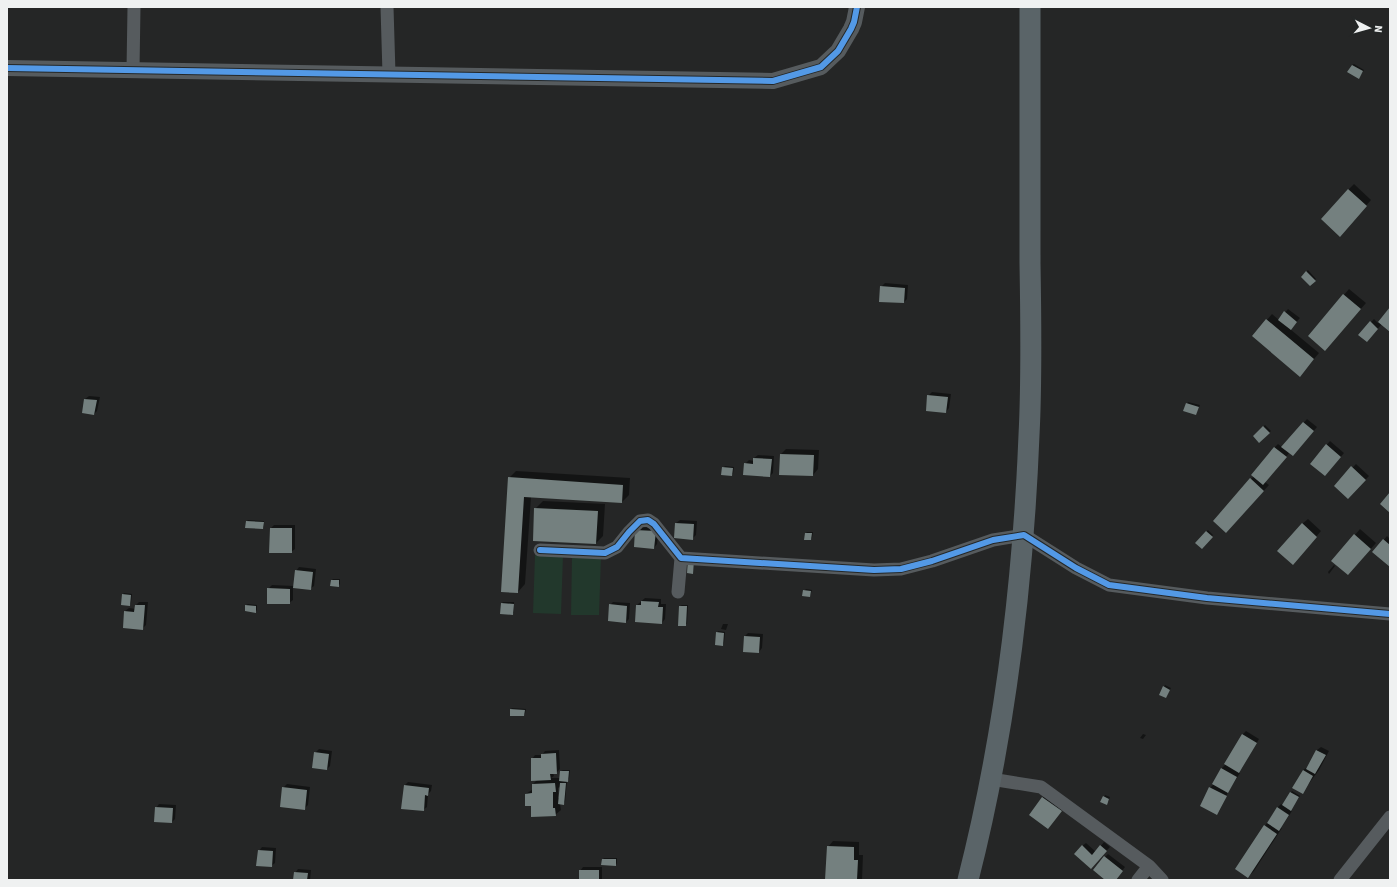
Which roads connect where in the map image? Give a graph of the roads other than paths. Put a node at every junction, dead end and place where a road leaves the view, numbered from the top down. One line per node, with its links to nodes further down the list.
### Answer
1 (134, 7): 6 (street)
2 (387, 7): 7 (street)
3 (857, 7): 7 (street)
4 (1030, 7): 8 (highway)
5 (7, 68): 6 (street)
6 (133, 70): 7 (street)
7 (389, 74)
8 (1024, 535): 10 (street); 12 (street); 13 (highway)
9 (540, 550): 10 (street)
10 (681, 558): 11 (street)
11 (678, 592)
12 (1390, 614)
13 (991, 779): 15 (street); 16 (highway)
14 (1390, 817): 19 (street)
15 (1149, 866): 17 (street); 18 (street)
16 (968, 880)
17 (1138, 880)
18 (1162, 880)
19 (1340, 880)

